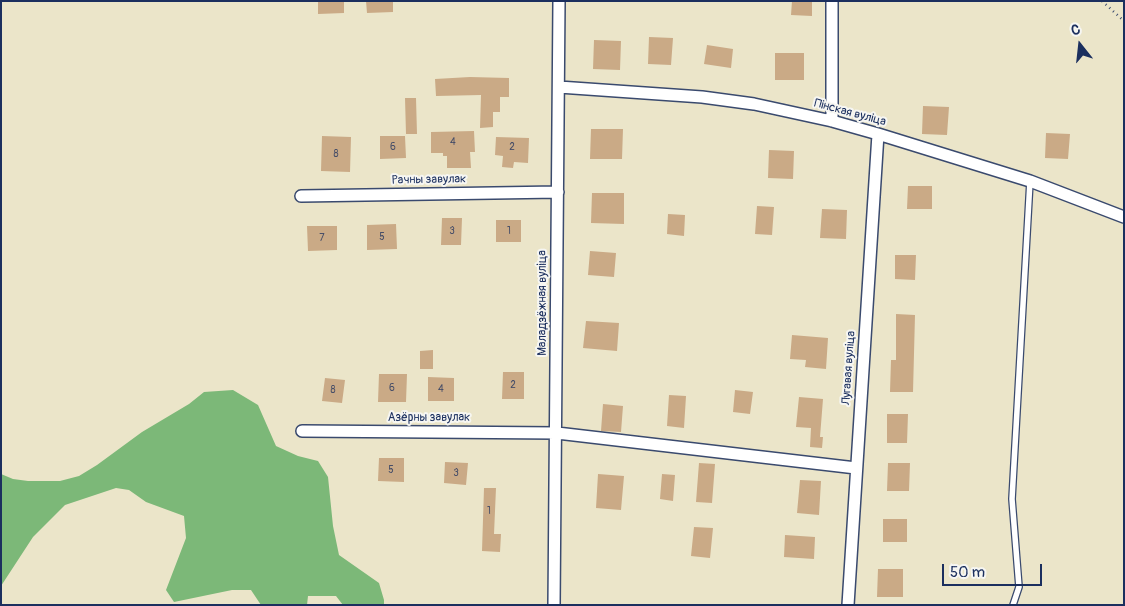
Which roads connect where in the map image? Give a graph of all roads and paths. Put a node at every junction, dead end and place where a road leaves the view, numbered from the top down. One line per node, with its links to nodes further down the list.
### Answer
1 (559, 1): 5 (street, Маладзёжная вуліца)
2 (832, 1): 6 (street)
3 (1102, 1): 4 (path)
4 (1124, 21)
5 (559, 87): 6 (street, Пінская вуліца); 9 (street, Маладзёжная вуліца)
6 (832, 121): 7 (street, Пінская вуліца)
7 (878, 134): 8 (street, Пінская вуліца); 14 (street, Лугавая вуліца)
8 (1030, 181): 11 (street, Пінская вуліца); 17 (lane)
9 (558, 192): 10 (street, Рачны завулак); 13 (street, Маладзёжная вуліца)
10 (301, 196)
11 (1124, 217)
12 (302, 431): 13 (street, Азёрны завулак)
13 (557, 433): 14 (street, Азёрны завулак); 15 (street, Маладзёжная вуліца)
14 (856, 468): 16 (street, Лугавая вуліца)
15 (554, 605)
16 (848, 605)
17 (1013, 605)

